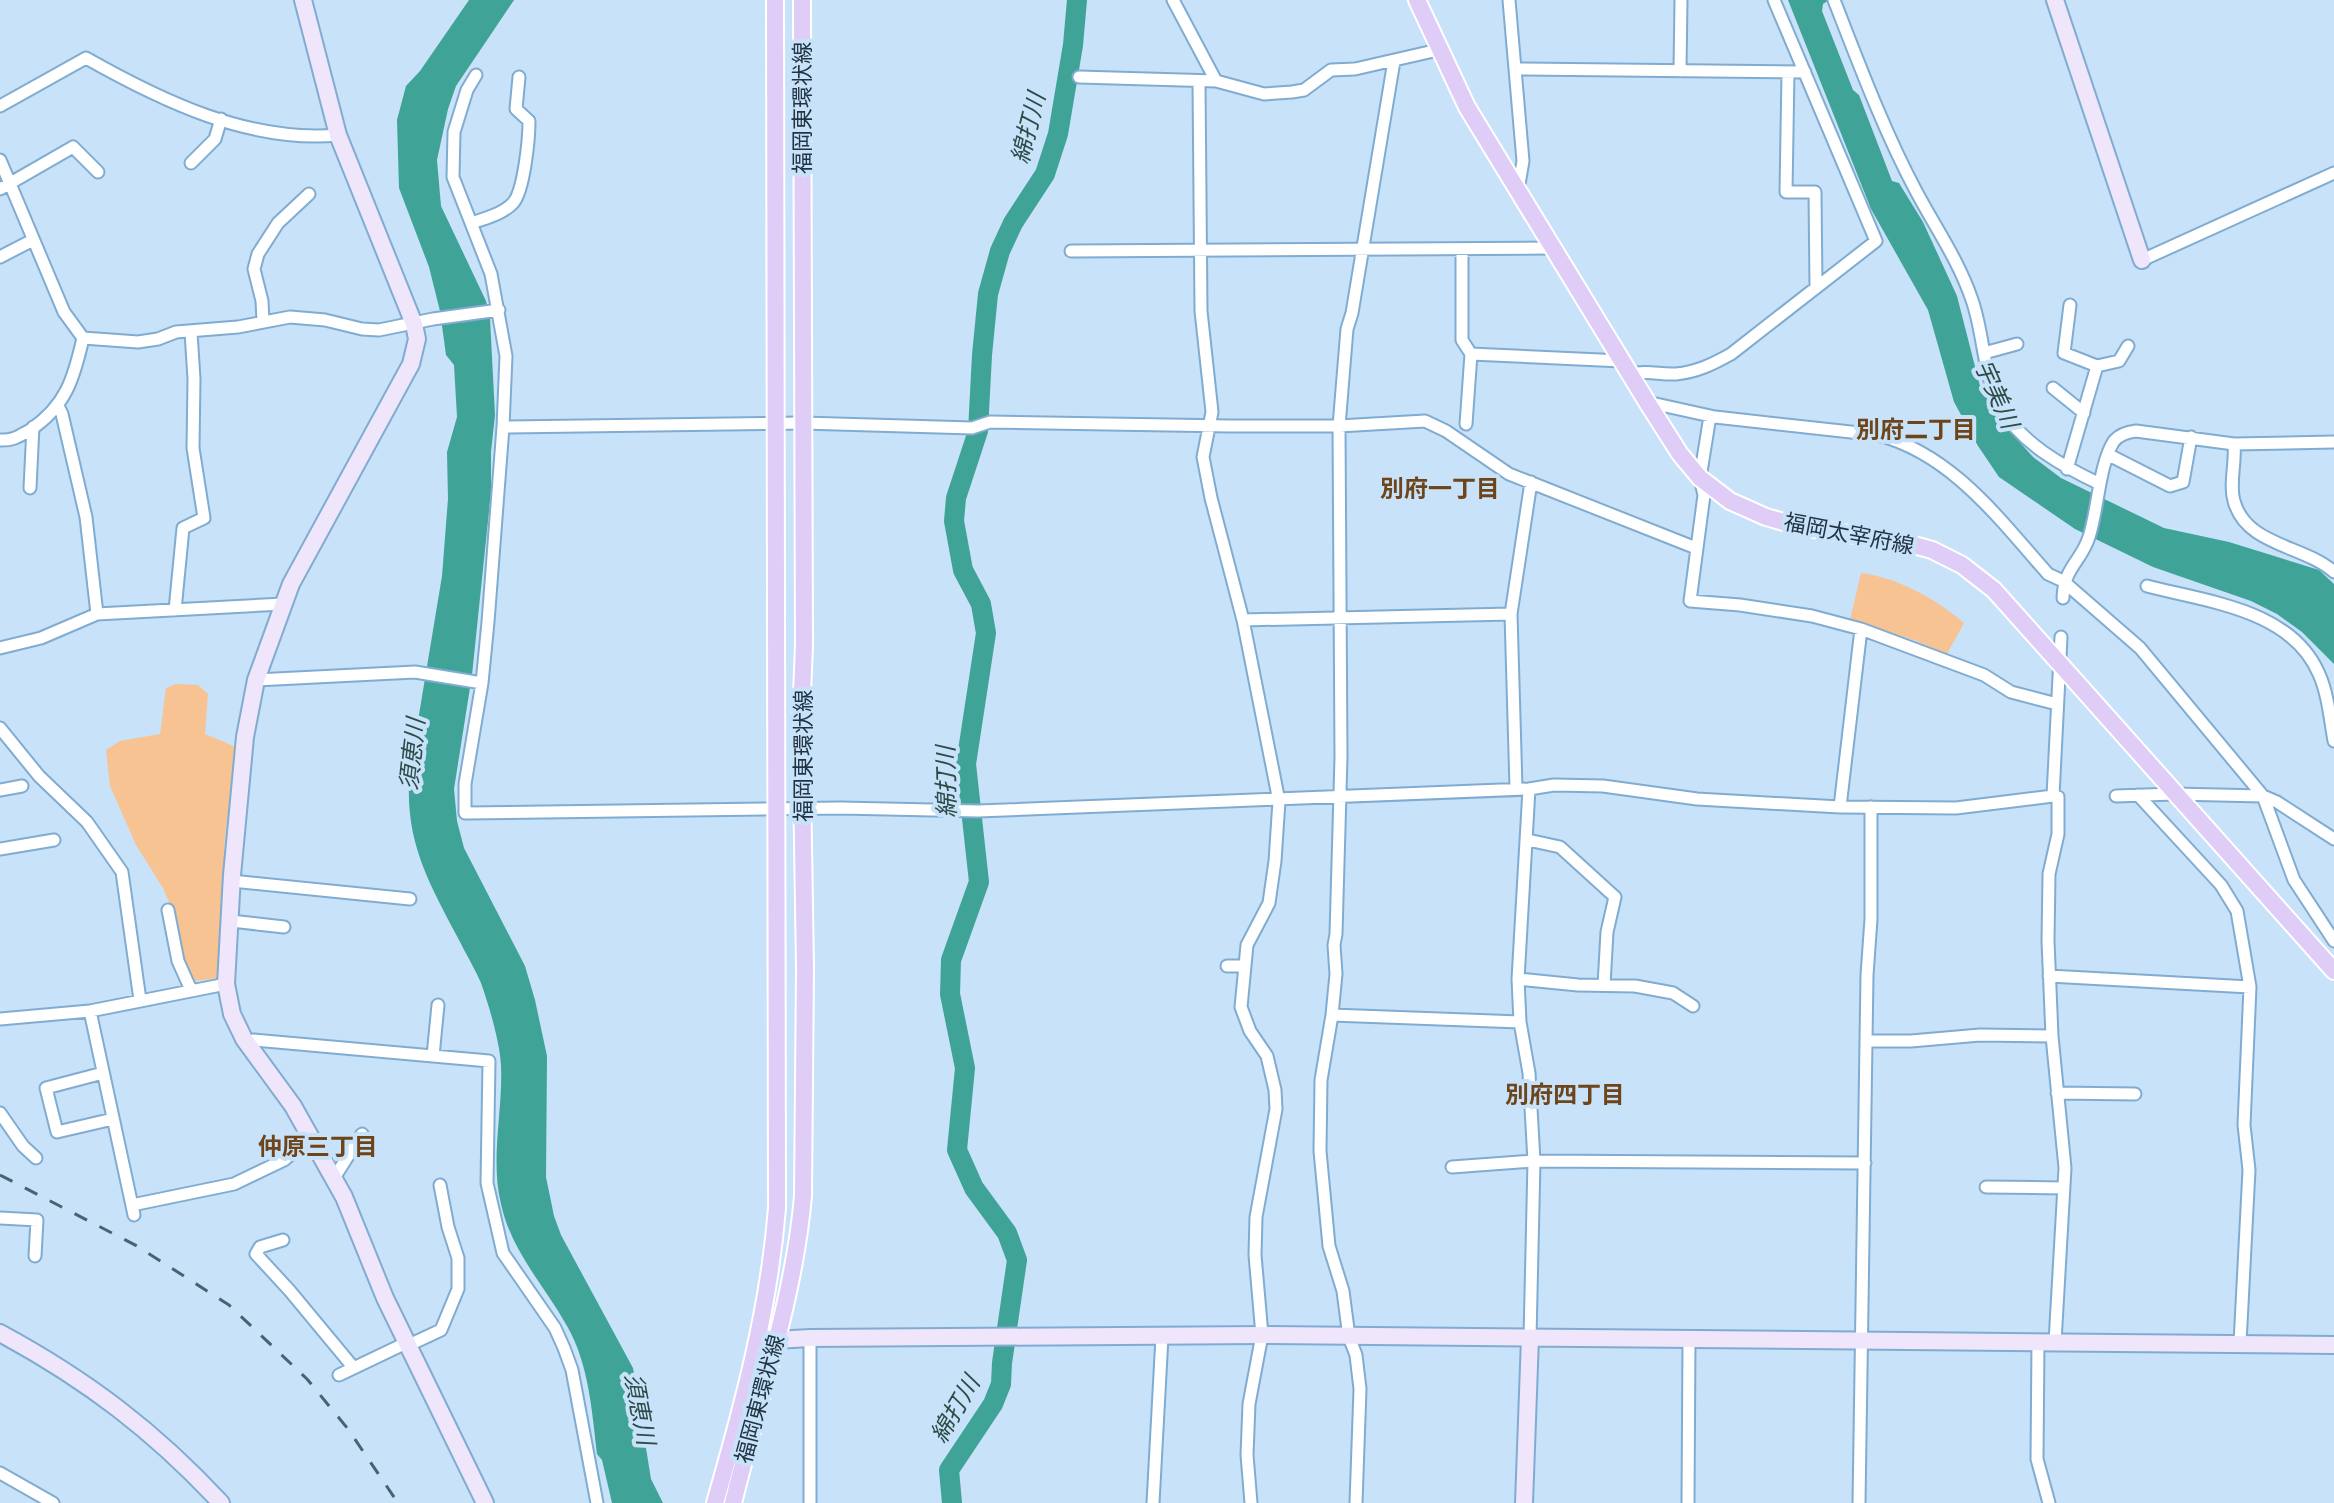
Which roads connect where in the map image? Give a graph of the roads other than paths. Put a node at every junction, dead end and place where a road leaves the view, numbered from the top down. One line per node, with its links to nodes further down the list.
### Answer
1 (303, 0): 24 (street)
2 (775, 0): 60 (main road, 福岡東環状線)
3 (802, 0): 59 (main road, 福岡東環状線)
4 (1173, 0): 20 (street)
5 (1509, 0): 13 (street)
6 (1681, 0): 14 (street)
7 (1774, 0): 16 (street)
8 (1834, 0): 50 (street)
9 (2055, 0): 40 (street)
10 (1417, 2): 11 (main road, 福岡太宰府線)
11 (1438, 50): 12 (street); 30 (main road, 福岡太宰府線)
12 (1394, 61): 20 (street); 34 (street)
13 (1515, 69): 14 (street); 30 (street)
14 (1680, 71): 15 (street)
15 (1788, 72): 16 (street); 41 (street)
16 (1805, 72): 41 (street)
17 (476, 75): 32 (street)
18 (519, 77): 32 (street)
19 (1079, 77): 21 (street)
20 (1216, 81): 21 (street)
21 (1199, 82): 38 (street)
22 (0, 106): 23 (street)
23 (221, 119): 24 (street); 26 (street)
24 (338, 135): 45 (street)
25 (0, 160): 29 (street)
26 (191, 163)
27 (98, 172): 29 (street)
28 (2334, 173): 40 (street)
29 (5, 186): 33 (street)
30 (1518, 191): 35 (main road, 福岡太宰府線)
31 (309, 194): 44 (street)
32 (472, 223): 43 (street)
33 (33, 240): 39 (street); 47 (street)
34 (1362, 247): 36 (street); 38 (street); 63 (street)
35 (1555, 248): 36 (street); 53 (main road, 福岡太宰府線)
36 (1462, 250): 51 (street)
37 (1071, 251): 38 (street)
38 (1201, 251): 61 (street)
39 (0, 257)
40 (2142, 260)
41 (1816, 286): 53 (street)
42 (2070, 305): 52 (street)
43 (496, 310): 45 (street); 65 (street)
44 (263, 321): 45 (street); 46 (street)
45 (414, 324): 81 (street)
46 (191, 332): 47 (street); 82 (street)
47 (83, 338): 56 (street)
48 (2017, 344): 50 (street)
49 (2128, 346): 52 (street)
50 (1984, 353): 71 (street)
51 (1471, 354): 53 (street); 62 (street)
52 (2097, 366): 57 (street)
53 (1627, 367): 55 (main road, 福岡太宰府線)
54 (2053, 388): 57 (street)
55 (1647, 402): 58 (street); 72 (main road, 福岡太宰府線)
56 (58, 406): 64 (street); 83 (street)
57 (2084, 413): 71 (street)
58 (1710, 416): 72 (street); 78 (street)
59 (803, 423): 60 (street); 61 (street); 109 (main road, 福岡東環状線)
60 (776, 424): 65 (street); 110 (main road, 福岡東環状線)
61 (1211, 424): 63 (street); 86 (street)
62 (1466, 424)
63 (1339, 426): 73 (street); 85 (street)
64 (33, 427): 67 (street); 74 (street)
65 (503, 427): 92 (street)
66 (2191, 437): 69 (street); 70 (street); 70 (street)
67 (0, 440)
68 (2334, 442): 69 (street)
69 (2234, 444): 77 (street)
70 (2109, 455): 75 (street)
71 (2067, 469): 75 (street)
72 (1700, 478): 76 (street); 90 (main road, 福岡太宰府線)
73 (1531, 482): 76 (street); 84 (street)
74 (30, 488)
75 (2100, 488): 78 (street)
76 (1696, 548): 87 (street)
77 (2334, 572)
78 (2063, 581): 80 (street); 105 (street)
79 (2147, 586): 95 (street)
80 (2063, 598)
81 (283, 604): 82 (street); 91 (street)
82 (175, 610): 83 (street)
83 (97, 614): 89 (street)
84 (1511, 614): 85 (street); 97 (street)
85 (1340, 619): 86 (street); 102 (street)
86 (1243, 620): 106 (street)
87 (1861, 629): 93 (street); 107 (street)
88 (2061, 637): 90 (street)
89 (0, 648)
90 (2060, 663): 93 (street); 100 (main road, 福岡太宰府線)
91 (256, 680): 92 (street); 115 (street)
92 (477, 682): 110 (street)
93 (2057, 704): 103 (street)
94 (0, 728): 130 (street)
95 (2334, 741)
96 (22, 786): 99 (street)
97 (1516, 788): 98 (street); 102 (street)
98 (1529, 789): 107 (street); 113 (street)
99 (0, 790)
100 (2174, 794): 101 (street); 105 (street); 123 (main road, 福岡太宰府線)
101 (2138, 795): 104 (street); 128 (street)
102 (1338, 796): 106 (street); 134 (street)
103 (2053, 796): 108 (street); 124 (street)
104 (2116, 796)
105 (2263, 796): 111 (street); 120 (street)
106 (1279, 801): 109 (street); 122 (street)
107 (1840, 807): 108 (street)
108 (1871, 807): 138 (street)
109 (803, 809): 110 (street); 165 (main road, 福岡東環状線)
110 (777, 810): 168 (main road, 福岡東環状線)
111 (2334, 839)
112 (54, 840): 114 (street)
113 (1528, 840): 125 (street); 127 (street)
114 (0, 849)
115 (232, 881): 116 (street); 118 (street)
116 (410, 899)
117 (168, 910): 129 (street)
118 (231, 921): 119 (street); 126 (street)
119 (284, 927)
120 (2334, 941)
121 (1227, 966): 122 (street)
122 (1243, 966): 160 (street)
123 (2334, 971)
124 (2049, 976): 128 (street); 137 (street)
125 (1518, 979): 127 (street); 136 (street)
126 (226, 984): 129 (street); 139 (street)
127 (1604, 985): 132 (street)
128 (2250, 987): 171 (street)
129 (191, 990): 130 (street)
130 (140, 1000): 133 (street)
131 (438, 1005): 140 (street)
132 (1693, 1006)
133 (90, 1011): 135 (street); 141 (street)
134 (1332, 1015): 136 (street); 162 (street)
135 (0, 1019)
136 (1520, 1022): 149 (street)
137 (2052, 1036): 138 (street); 142 (street)
138 (1867, 1041): 150 (street)
139 (246, 1043): 140 (street); 146 (street)
140 (433, 1056): 179 (street)
141 (103, 1073): 145 (street); 145 (street)
142 (2057, 1093): 143 (street); 155 (street)
143 (2135, 1094)
144 (0, 1113): 148 (street)
145 (113, 1119): 146 (street)
146 (309, 1133): 152 (street)
147 (362, 1134): 152 (street)
148 (36, 1158)
149 (1534, 1161): 150 (street); 151 (street); 164 (street)
150 (1865, 1163): 167 (street)
151 (1452, 1167)
152 (334, 1178): 170 (street)
153 (440, 1185): 170 (street)
154 (1986, 1187): 155 (street)
155 (2064, 1188): 169 (street)
156 (0, 1218): 158 (street)
157 (283, 1240): 173 (street)
158 (35, 1256)
159 (0, 1333): 177 (street)
160 (1262, 1335): 161 (street); 162 (street); 184 (street)
161 (1162, 1337): 163 (street); 183 (street)
162 (1349, 1337): 164 (street); 185 (street)
163 (810, 1338): 165 (street); 182 (street)
164 (1530, 1338): 166 (street); 186 (street)
165 (776, 1339): 168 (street); 181 (main road, 福岡東環状線)
166 (1689, 1339): 167 (street); 187 (street)
167 (1861, 1340): 169 (street); 188 (street)
168 (758, 1341): 180 (main road, 福岡東環状線)
169 (2047, 1342): 171 (street); 189 (street)
170 (408, 1343): 173 (street); 178 (street)
171 (2240, 1343): 172 (street)
172 (2334, 1345)
173 (353, 1367): 174 (street)
174 (339, 1375)
175 (0, 1473): 176 (street)
176 (53, 1503)
177 (221, 1503)
178 (485, 1503)
179 (597, 1503)
180 (715, 1503)
181 (733, 1503)
182 (810, 1503)
183 (1153, 1503)
184 (1251, 1503)
185 (1356, 1503)
186 (1524, 1503)
187 (1688, 1503)
188 (1859, 1503)
189 (2049, 1503)

